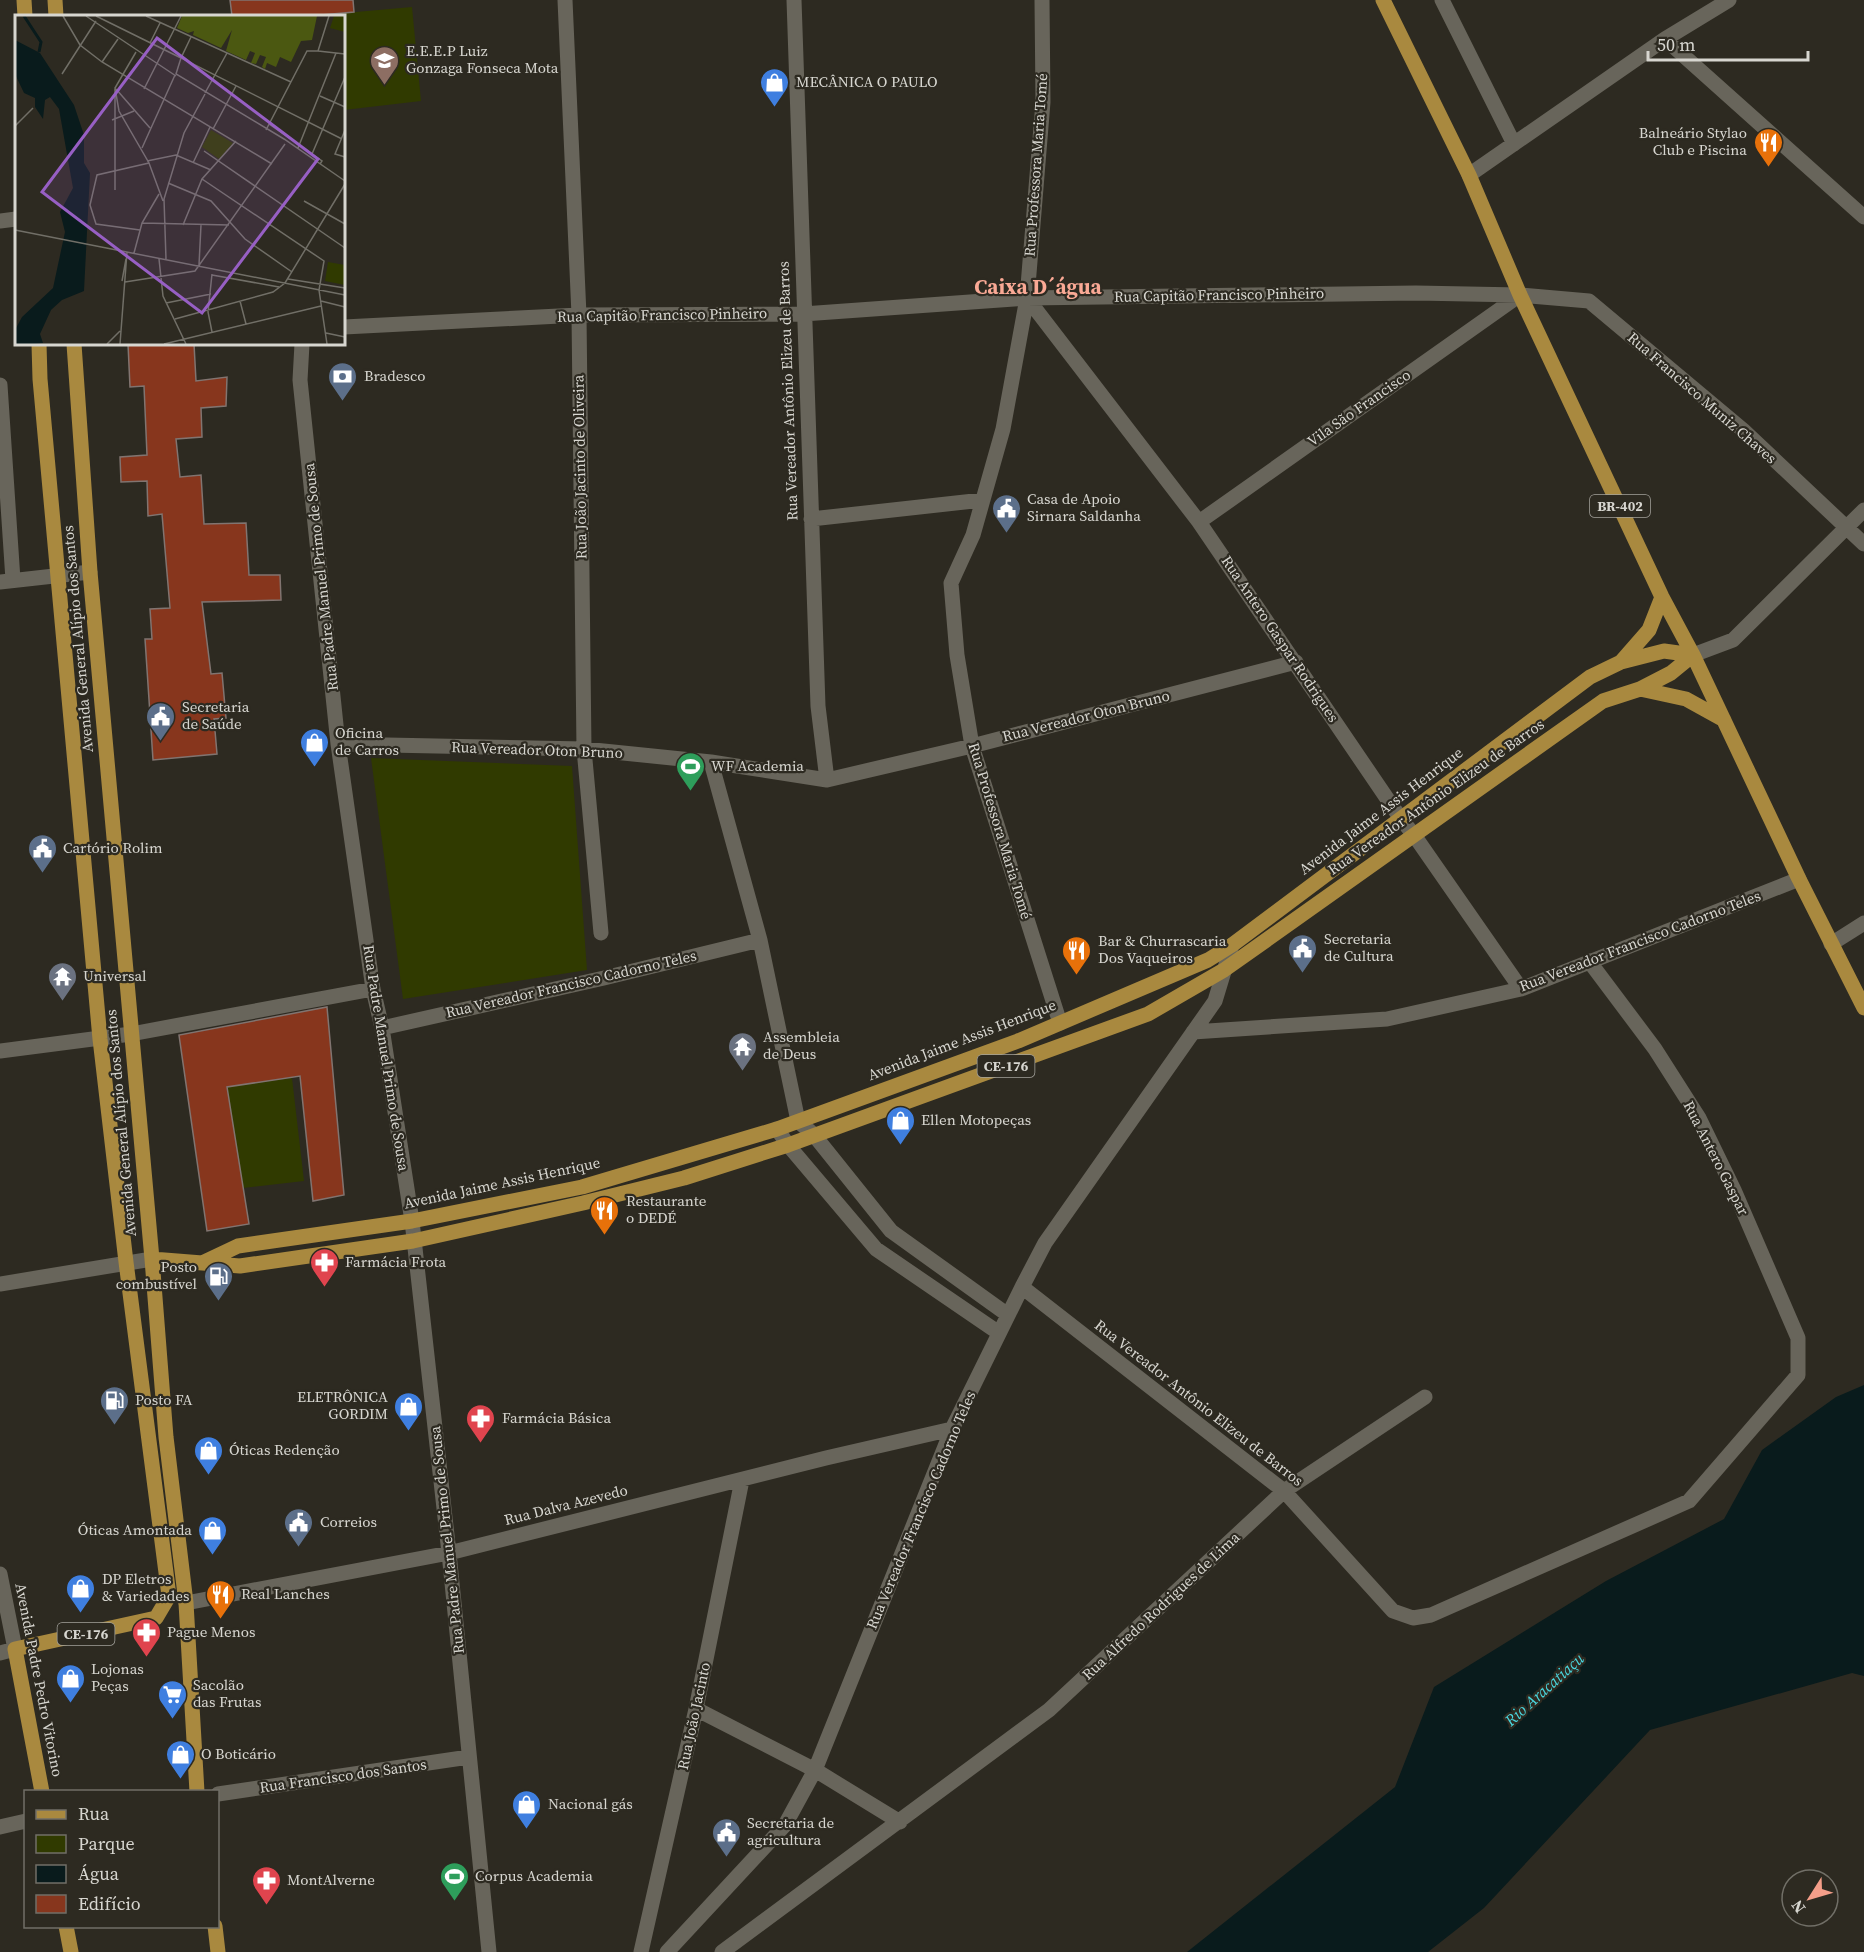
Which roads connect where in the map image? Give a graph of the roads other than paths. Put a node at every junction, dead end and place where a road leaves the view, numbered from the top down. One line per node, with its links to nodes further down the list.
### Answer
1 (24, 0): 9 (main road)
2 (55, 0): 10 (main road)
3 (565, 0): 20 (street, Rua João Jacinto de Oliveira)
4 (794, 0): 19 (street, Rua Vereador Antônio Elizeu de Barros)
5 (1042, 0): 18 (street, Rua Professora Maria Tomé)
6 (1383, 0): 13 (main road, BR-402)
7 (1442, 0): 12 (street)
8 (1729, 0): 11 (street)
9 (25, 15)
10 (56, 15)
11 (1665, 39): 12 (street); 14 (street)
12 (1514, 144): 13 (street)
13 (1469, 175): 17 (main road, BR-402)
14 (1864, 217)
15 (15, 219): 16 (street)
16 (0, 221)
17 (1520, 295): 18 (street, Rua Capitão Francisco Pinheiro); 29 (street, Vila São Francisco); 30 (street, Rua Francisco Muniz Chaves); 35 (main road, BR-402)
18 (1026, 298): 19 (street, Rua Capitão Francisco Pinheiro); 26 (street, Rua Professora Maria Tomé); 29 (street, Rua Antero Gaspar Rodrigues)
19 (803, 314): 20 (street, Rua Capitão Francisco Pinheiro); 28 (street, Rua Vereador Antônio Elizeu de Barros)
20 (579, 315): 21 (street, Rua Capitão Francisco Pinheiro); 43 (street, Rua João Jacinto de Oliveira)
21 (345, 327)
22 (39, 345): 33 (main road, Avenida General Alípio dos Santos / CE-176)
23 (74, 345): 32 (main road, Avenida General Alípio dos Santos)
24 (302, 345): 41 (street, Rua Padre Manuel Primo de Sousa)
25 (0, 385): 34 (street)
26 (982, 501): 28 (street); 42 (street, Rua Professora Maria Tomé)
27 (1864, 510): 30 (street)
28 (812, 519): 45 (street, Rua Vereador Antônio Elizeu de Barros)
29 (1199, 522): 37 (street, Rua Antero Gaspar Rodrigues)
30 (1848, 528): 31 (street, Rua Francisco Muniz Chaves); 36 (street)
31 (1864, 544)
32 (90, 572): 33 (street); 62 (main road, Avenida General Alípio dos Santos)
33 (58, 575): 34 (street); 63 (main road, Avenida General Alípio dos Santos / CE-176)
34 (6, 581)
35 (1662, 597): 36 (main road, BR-402); 38 (main road, Avenida Jaime Assis Henrique / CE-176)
36 (1693, 656): 38 (main road); 39 (main road, Rua Vereador Antônio Elizeu de Barros); 40 (main road, BR-402)
37 (1296, 662): 42 (street, Rua Vereador Oton Bruno); 46 (street, Rua Antero Gaspar Rodrigues)
38 (1622, 662): 46 (main road, Avenida Jaime Assis Henrique / CE-176)
39 (1640, 689): 40 (main road); 47 (main road, Rua Vereador Antônio Elizeu de Barros / CE-176)
40 (1724, 720): 48 (main road, BR-402)
41 (338, 744): 43 (street, Rua Vereador Oton Bruno); 56 (street, Rua Padre Manuel Primo de Sousa)
42 (972, 746): 45 (street, Rua Vereador Oton Bruno); 59 (street, Rua Professora Maria Tomé)
43 (584, 749): 44 (street, Rua Vereador Oton Bruno); 50 (street, Rua João Jacinto de Oliveira)
44 (711, 762): 45 (street, Rua Vereador Oton Bruno); 51 (street)
45 (827, 780)
46 (1401, 819): 47 (street, Rua Antero Gaspar Rodrigues); 53 (main road, Avenida Jaime Assis Henrique / CE-176)
47 (1414, 835): 55 (main road, Rua Vereador Antônio Elizeu de Barros / CE-176); 57 (street, Rua Antero Gaspar Rodrigues)
48 (1799, 879): 52 (main road, BR-402); 54 (street, Rua Vereador Francisco Cadorno Teles)
49 (1864, 923): 52 (street)
50 (601, 933)
51 (760, 940): 60 (street, Rua Vereador Francisco Cadorno Teles); 65 (street)
52 (1831, 944): 58 (main road, BR-402)
53 (1232, 945): 55 (street, Rua Vereador Francisco Cadorno Teles); 59 (main road, Avenida Jaime Assis Henrique / CE-176)
54 (1589, 961): 57 (street, Rua Vereador Francisco Cadorno Teles); 85 (street, Rua Antero Gaspar)
55 (1224, 970): 61 (street, Rua Vereador Francisco Cadorno Teles); 67 (main road, Rua Vereador Antônio Elizeu de Barros / CE-176)
56 (374, 989): 60 (street, Rua Padre Manuel Primo de Sousa); 62 (street)
57 (1521, 990): 61 (street, Rua Vereador Francisco Cadorno Teles)
58 (1864, 1008)
59 (1060, 1023): 65 (main road, Avenida Jaime Assis Henrique / CE-176)
60 (381, 1028): 69 (street, Rua Padre Manuel Primo de Sousa)
61 (1193, 1032): 75 (street, Rua Vereador Francisco Cadorno Teles)
62 (131, 1034): 63 (street); 71 (main road, Avenida General Alípio dos Santos)
63 (100, 1039): 64 (street); 72 (main road, Avenida General Alípio dos Santos / CE-176)
64 (0, 1051)
65 (798, 1121): 66 (main road, Avenida Jaime Assis Henrique / CE-176); 67 (street)
66 (777, 1129): 68 (street); 69 (main road, Avenida Jaime Assis Henrique / CE-176)
67 (814, 1135): 68 (main road, Rua Vereador Antônio Elizeu de Barros / CE-176); 76 (street)
68 (788, 1145): 70 (main road, Rua Vereador Antônio Elizeu de Barros / CE-176); 77 (street)
69 (412, 1221): 70 (street, Rua Padre Manuel Primo de Sousa); 73 (main road, Avenida Jaime Assis Henrique / CE-176)
70 (413, 1241): 73 (main road, Rua Vereador Antônio Elizeu de Barros / CE-176); 82 (street, Rua Padre Manuel Primo de Sousa)
71 (152, 1258): 72 (street); 73 (main road, CE-176); 84 (main road, Avenida General Alípio dos Santos)
72 (126, 1262): 74 (street); 86 (main road, Avenida General Alípio dos Santos / CE-176)
73 (201, 1263)
74 (0, 1284)
75 (1022, 1287): 76 (street, Rua Vereador Francisco Cadorno Teles); 81 (street, Rua Vereador Antônio Elizeu de Barros)
76 (1008, 1315): 77 (street, Rua Vereador Francisco Cadorno Teles)
77 (999, 1333): 79 (street, Rua Vereador Francisco Cadorno Teles)
78 (1425, 1396): 81 (street, Rua Alfredo Rodrigues de Lima)
79 (952, 1429): 80 (street, Rua Dalva Azevedo); 89 (street, Rua Vereador Francisco Cadorno Teles)
80 (742, 1480): 82 (street, Rua Dalva Azevedo); 87 (street, Rua João Jacinto)
81 (1284, 1491): 85 (street, Rua Vereador Antônio Elizeu de Barros); 94 (street, Rua Alfredo Rodrigues de Lima)
82 (449, 1553): 84 (street, Rua Dalva Azevedo); 88 (street, Rua Padre Manuel Primo de Sousa)
83 (0, 1574): 86 (street, Avenida Padre Pedro Vitorino)
84 (186, 1603): 91 (main road, Avenida General Alípio dos Santos)
85 (1394, 1611)
86 (8, 1651): 90 (main road, Avenida Padre Pedro Vitorino)
87 (696, 1709): 89 (street); 101 (street, Rua João Jacinto)
88 (469, 1757): 92 (street, Rua Francisco dos Santos); 100 (street, Rua Padre Manuel Primo de Sousa)
89 (815, 1770): 94 (street); 102 (street, Rua Vereador Francisco Cadorno Teles)
90 (42, 1790)
91 (197, 1790)
92 (219, 1794)
93 (24, 1821): 95 (street)
94 (900, 1822): 103 (street, Rua Alfredo Rodrigues de Lima)
95 (0, 1827)
96 (66, 1928): 98 (main road)
97 (215, 1928): 99 (main road)
98 (71, 1952)
99 (218, 1952)
100 (489, 1952)
101 (641, 1952)
102 (667, 1952)
103 (722, 1952)

